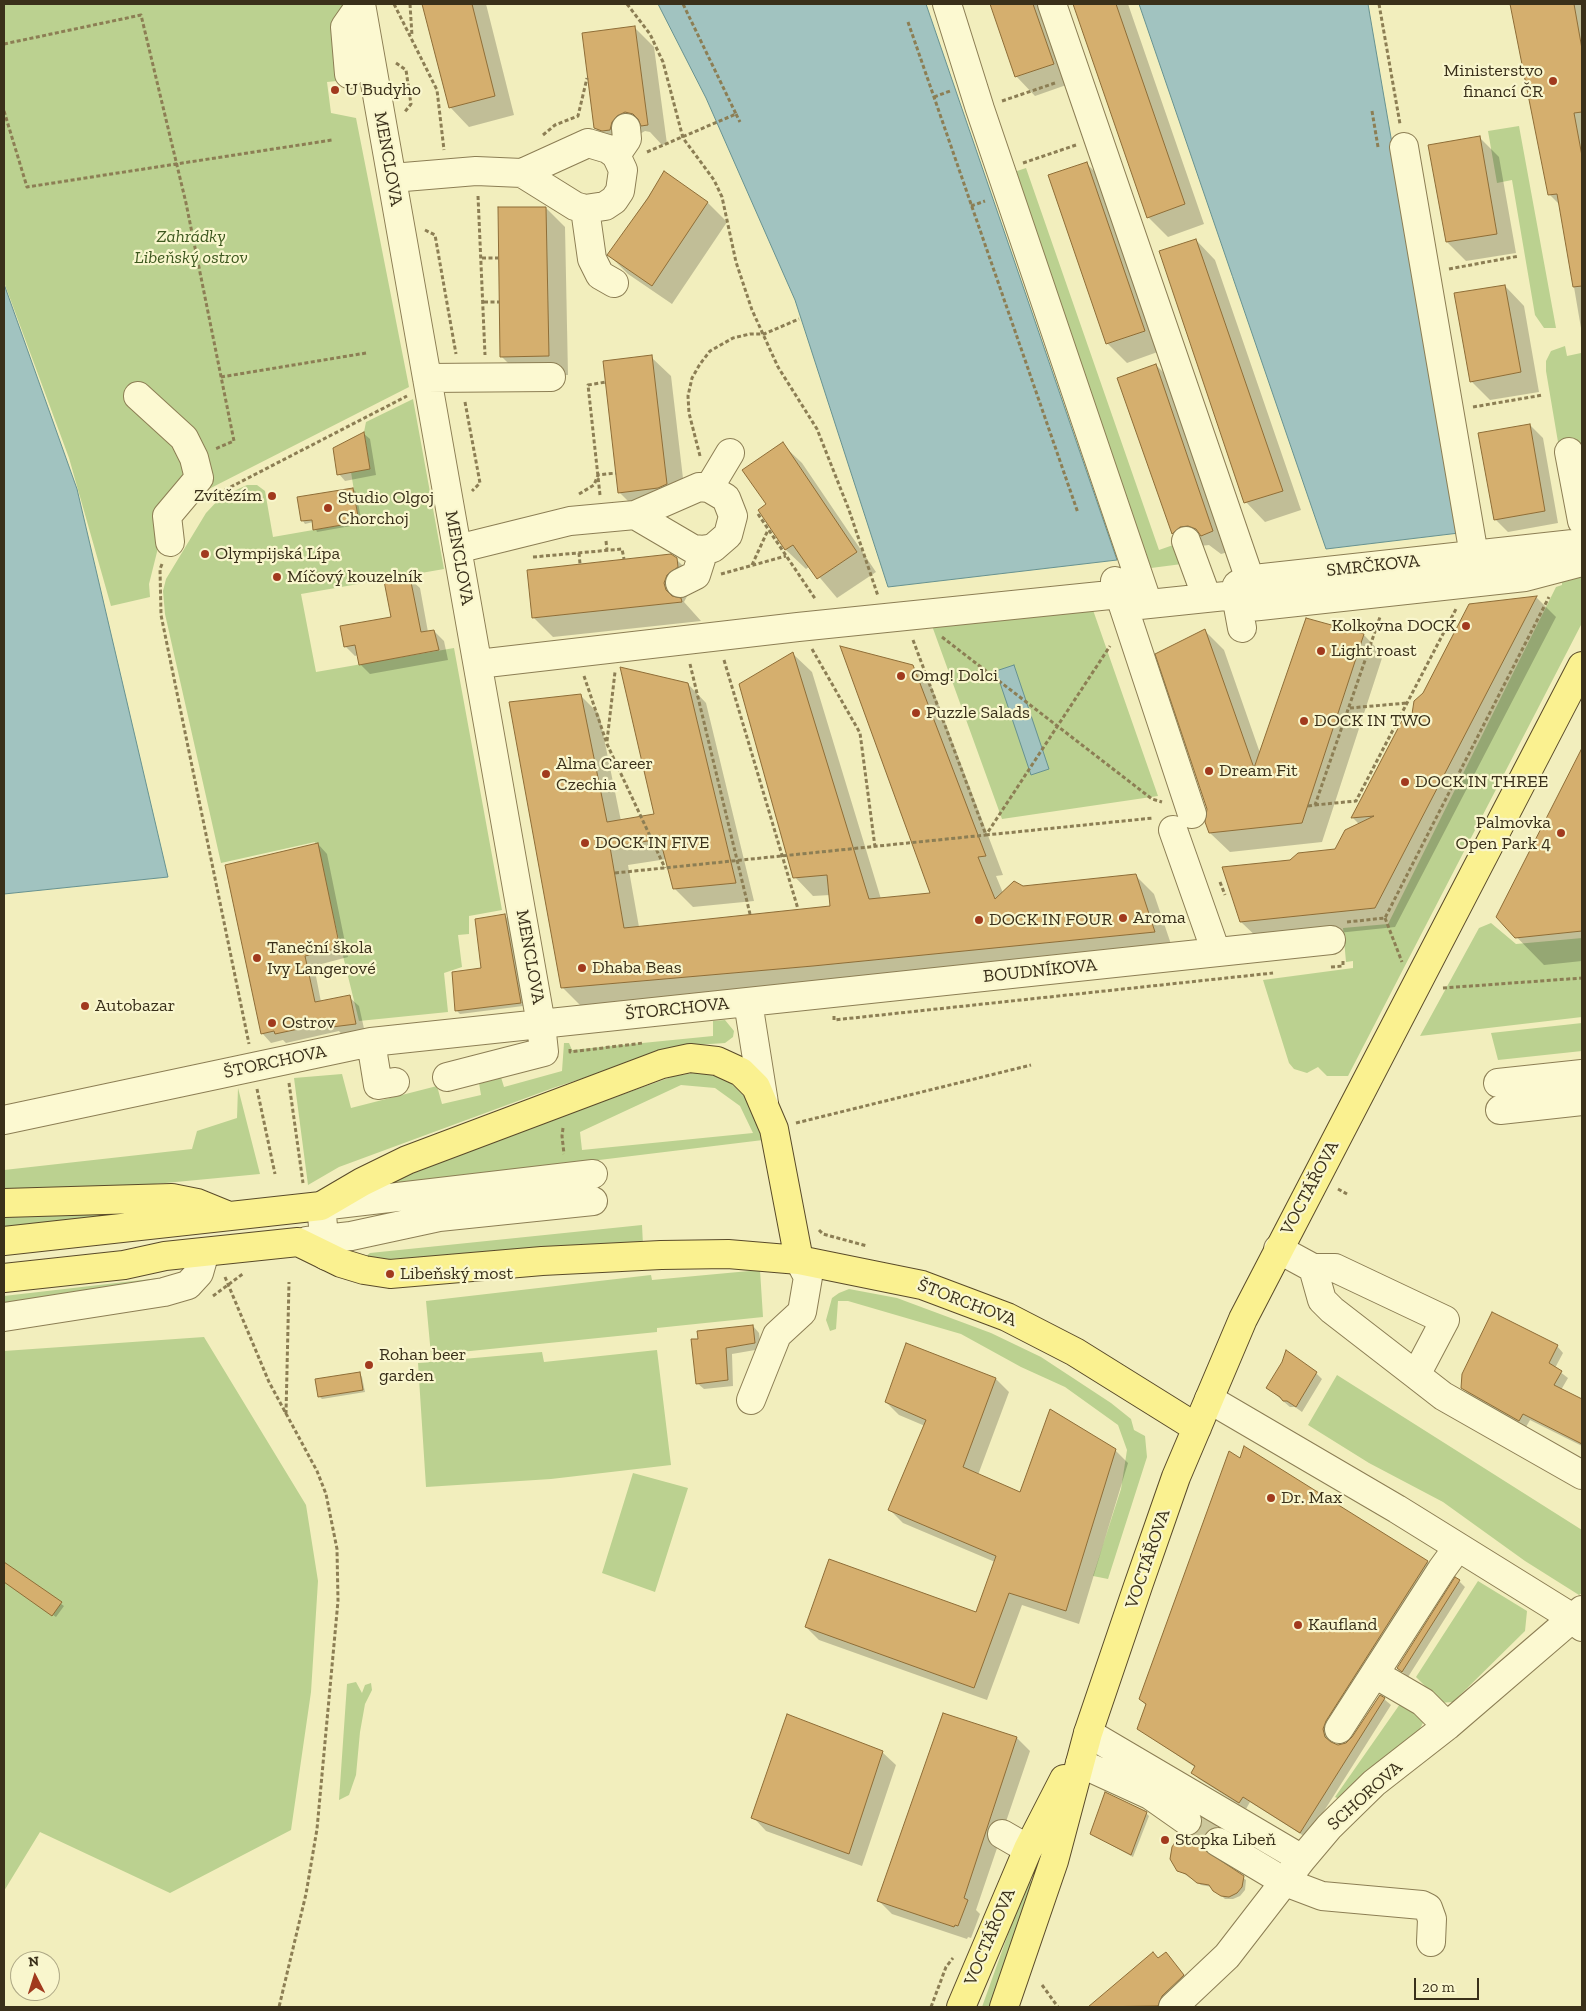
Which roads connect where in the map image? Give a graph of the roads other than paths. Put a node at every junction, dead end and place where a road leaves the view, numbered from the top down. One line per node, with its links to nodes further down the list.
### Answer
1 (361, 4): 4 (street); 9 (street, MENCLOVA)
2 (947, 4): 31 (street)
3 (1052, 4): 27 (street)
4 (349, 74)
5 (626, 128): 7 (street)
6 (1404, 147): 25 (street)
7 (618, 159): 8 (street); 10 (street)
8 (522, 173): 9 (street); 10 (street)
9 (392, 178): 13 (street, MENCLOVA)
10 (585, 210): 11 (street)
11 (614, 283)
12 (551, 377): 13 (street)
13 (428, 382): 23 (street, MENCLOVA)
14 (138, 396): 21 (street)
15 (1569, 452): 19 (street)
16 (730, 453): 17 (street)
17 (704, 487): 18 (street); 18 (street)
18 (635, 514): 23 (street)
19 (1582, 521)
20 (1186, 540): 30 (street)
21 (170, 542)
22 (1582, 543): 24 (street, SMRČKOVA)
23 (457, 549): 33 (street, MENCLOVA)
24 (1522, 549): 25 (street, SMRČKOVA); 28 (street)
25 (1474, 555): 29 (street, SMRČKOVA)
26 (1582, 562): 28 (street, SMRČKOVA)
27 (1246, 568)
28 (1526, 577): 29 (street, SMRČKOVA)
29 (1235, 595): 30 (street); 32 (street)
30 (1207, 598): 31 (street)
31 (1128, 603): 33 (street); 36 (street)
32 (1242, 628)
33 (478, 664): 38 (street, MENCLOVA)
34 (1582, 666): 53 (main road, VOCTÁŘOVA)
35 (1335, 931): 36 (street, BOUDNÍKOVA)
36 (1216, 952): 37 (street, BOUDNÍKOVA)
37 (748, 1002): 38 (street, ŠTORCHOVA); 44 (street, ŠTORCHOVA)
38 (542, 1024): 39 (street, ŠTORCHOVA); 41 (street, MENCLOVA)
39 (371, 1042): 42 (street); 45 (street, ŠTORCHOVA)
40 (1582, 1074): 43 (street)
41 (447, 1077)
42 (395, 1082)
43 (1582, 1101)
44 (764, 1103): 48 (main road); 55 (main road, ŠTORCHOVA)
45 (4, 1120)
46 (594, 1174): 48 (street)
47 (4, 1203): 50 (main road)
48 (322, 1206): 50 (main road); 52 (street)
49 (595, 1208): 52 (street)
50 (230, 1216): 51 (main road)
51 (4, 1241)
52 (316, 1246): 54 (main road); 55 (main road)
53 (1278, 1249): 56 (street); 61 (main road, VOCTÁŘOVA)
54 (205, 1252): 57 (main road); 58 (street)
55 (799, 1260): 60 (street); 62 (main road, ŠTORCHOVA)
56 (1313, 1268): 59 (street); 59 (street)
57 (4, 1278)
58 (4, 1317)
59 (1416, 1375): 63 (street)
60 (751, 1400)
61 (1209, 1400): 62 (main road, VOCTÁŘOVA); 64 (street)
62 (1197, 1428): 69 (main road, VOCTÁŘOVA)
63 (1582, 1475)
64 (1458, 1547): 65 (street); 66 (street)
65 (1579, 1618): 67 (street, SCHOROVA)
66 (1375, 1674): 67 (street); 68 (street)
67 (1446, 1726): 75 (street, SCHOROVA)
68 (1338, 1729)
69 (1088, 1733): 70 (main road, VOCTÁŘOVA); 74 (main road, VOCTÁŘOVA); 75 (street)
70 (1080, 1763): 71 (street); 79 (main road, VOCTÁŘOVA)
71 (1187, 1821)
72 (1002, 1834): 74 (street)
73 (1218, 1842): 76 (street)
74 (1028, 1849): 78 (main road, VOCTÁŘOVA)
75 (1302, 1859): 76 (street, SCHOROVA)
76 (1285, 1882): 77 (street); 80 (street, SCHOROVA)
77 (1430, 1942)
78 (961, 2007)
79 (1004, 2007)
80 (1173, 2007)

